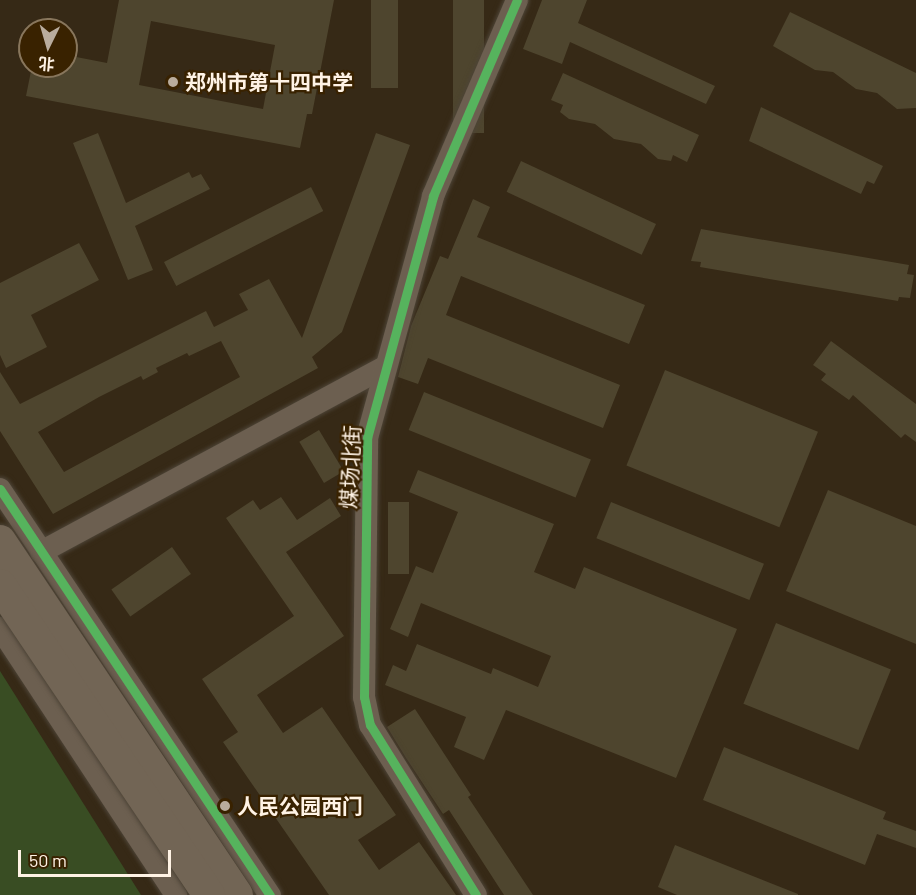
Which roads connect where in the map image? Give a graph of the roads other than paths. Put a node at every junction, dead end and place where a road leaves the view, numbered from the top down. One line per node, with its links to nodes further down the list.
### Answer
1 (517, 0): 2 (street, 煤场北街)
2 (385, 367): 5 (street); 12 (street, 煤场北街)
3 (0, 489): 5 (street)
4 (0, 541): 10 (main road, bridge)
5 (41, 552): 11 (street)
6 (0, 585): 9 (main road, bridge)
7 (0, 628): 8 (street)
8 (176, 895)
9 (209, 895)
10 (237, 895)
11 (270, 895)
12 (476, 895)

